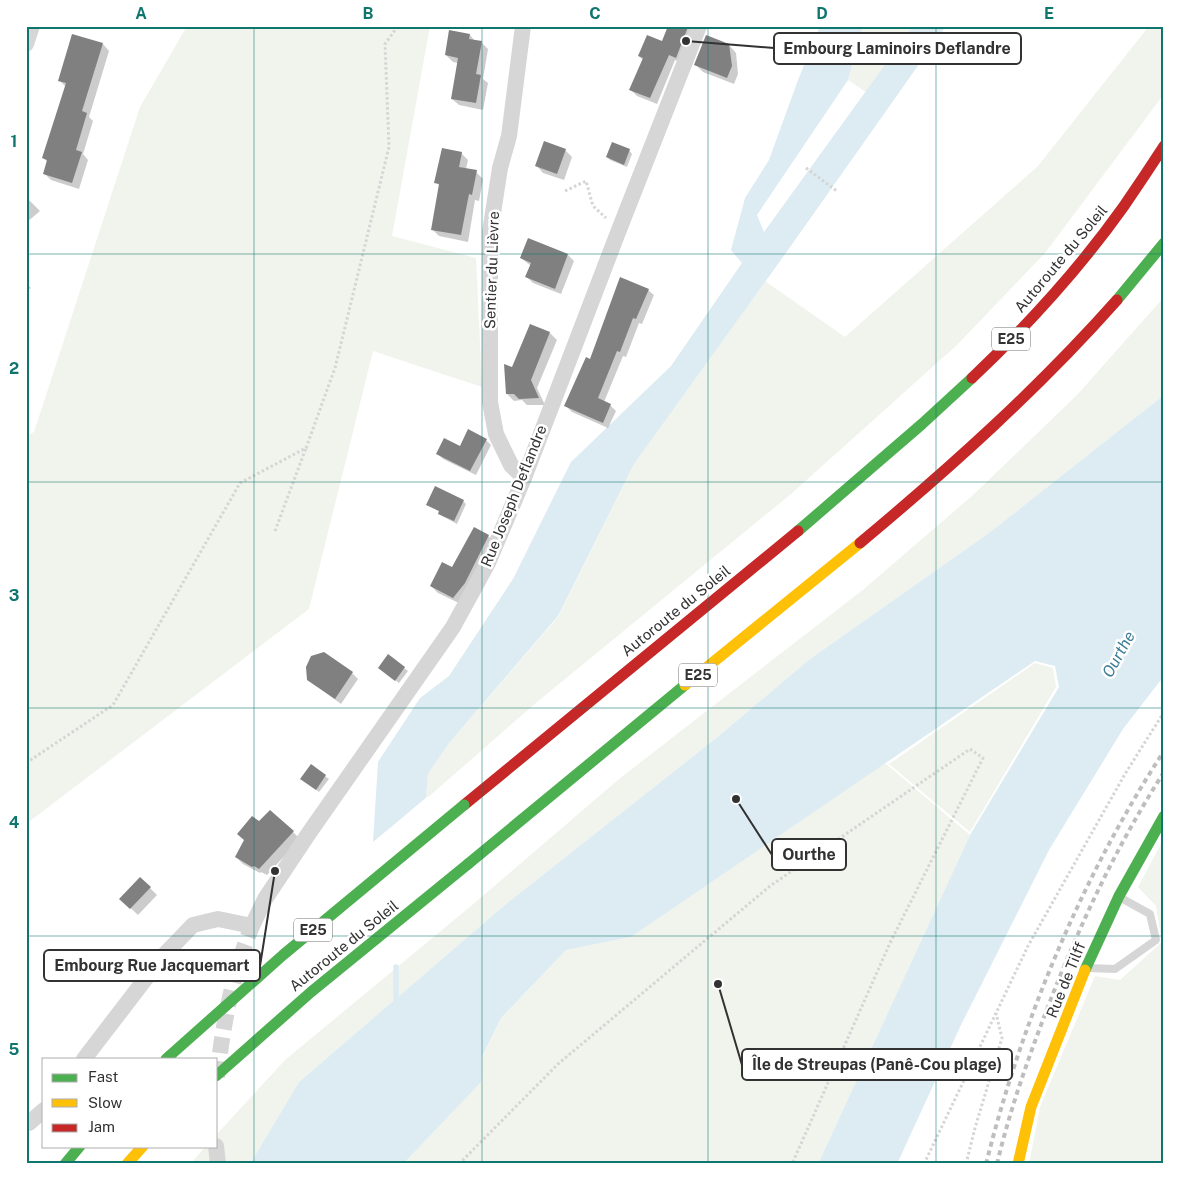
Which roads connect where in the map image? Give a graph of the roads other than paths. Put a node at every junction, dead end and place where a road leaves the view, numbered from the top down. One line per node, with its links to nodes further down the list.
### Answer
1 (32, 26): 4 (street)
2 (523, 26): 7 (street, Sentier du Lièvre)
3 (699, 26): 7 (street, Rue Joseph Deflandre)
4 (26, 44)
5 (1164, 146): 12 (main road, Autoroute du Soleil / E25, bridge)
6 (1164, 243): 13 (main road, Autoroute du Soleil / E25, bridge)
7 (524, 478): 11 (street, Rue Joseph Deflandre)
8 (1164, 816): 9 (main road, Rue de Tilff)
9 (1118, 896): 10 (main road, Rue de Tilff); 10 (lane)
10 (1086, 968): 24 (main road, Rue de Tilff)
11 (85, 1058)
12 (167, 1058)
13 (218, 1074)
14 (42, 1112): 15 (street)
15 (26, 1123)
16 (78, 1148): 20 (main road)
17 (141, 1148): 21 (main road)
18 (151, 1148): 22 (main road)
19 (216, 1148): 23 (street)
20 (65, 1164)
21 (127, 1164)
22 (142, 1164)
23 (218, 1164)
24 (1018, 1164)

